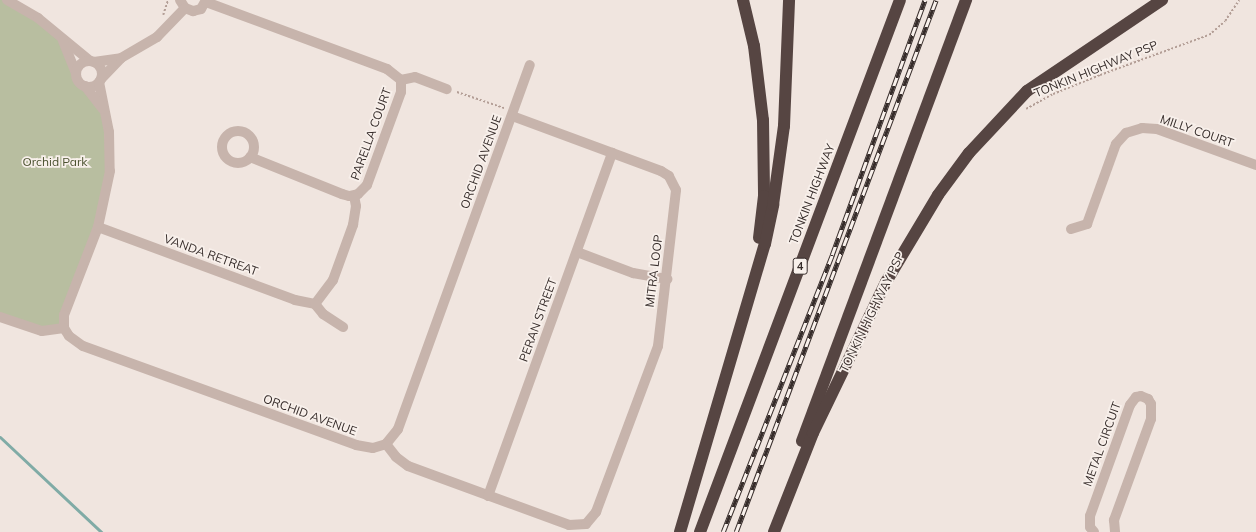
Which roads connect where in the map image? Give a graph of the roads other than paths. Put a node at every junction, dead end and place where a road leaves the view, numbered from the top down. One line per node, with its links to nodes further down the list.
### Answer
1 (7, 0): 9 (street)
2 (743, 0): 29 (highway)
3 (789, 0): 29 (highway)
4 (900, 0): 37 (highway, TONKIN HIGHWAY / 4)
5 (966, 0): 38 (highway)
6 (1162, 0): 39 (highway)
7 (206, 1): 8 (street); 14 (street, PARELLA COURT)
8 (183, 4): 10 (street)
9 (63, 41): 11 (street); 13 (street)
10 (121, 58): 11 (street); 15 (street)
11 (92, 62): 13 (street); 15 (street)
12 (530, 65): 19 (street, ORCHID AVENUE)
13 (76, 74): 16 (street)
14 (401, 80): 17 (street); 23 (street, PARELLA COURT)
15 (100, 81): 16 (street); 18 (street)
16 (84, 86): 18 (street)
17 (447, 89)
18 (103, 109): 24 (street)
19 (513, 113): 20 (street, MITRA LOOP); 33 (street, ORCHID AVENUE)
20 (612, 153): 26 (street, PERAN STREET); 27 (street, MITRA LOOP)
21 (250, 157): 23 (street, PARELLA COURT)
22 (1256, 165): 25 (street, MILLY COURT)
23 (354, 196): 28 (street)
24 (98, 227): 28 (street, VANDA RETREAT); 32 (street)
25 (1071, 229)
26 (576, 252): 27 (street); 34 (street, PERAN STREET)
27 (667, 278): 35 (street, MITRA LOOP)
28 (315, 304): 31 (street)
29 (746, 308): 36 (highway)
30 (0, 318): 32 (street)
31 (344, 327)
32 (64, 328): 33 (street, ORCHID AVENUE)
33 (386, 444): 34 (street, MITRA LOOP)
34 (488, 496): 35 (street, MITRA LOOP)
35 (588, 528)
36 (680, 532)
37 (700, 532)
38 (768, 532)
39 (774, 532)
40 (1094, 532): 41 (street, METAL CIRCUIT)
41 (1115, 532)

